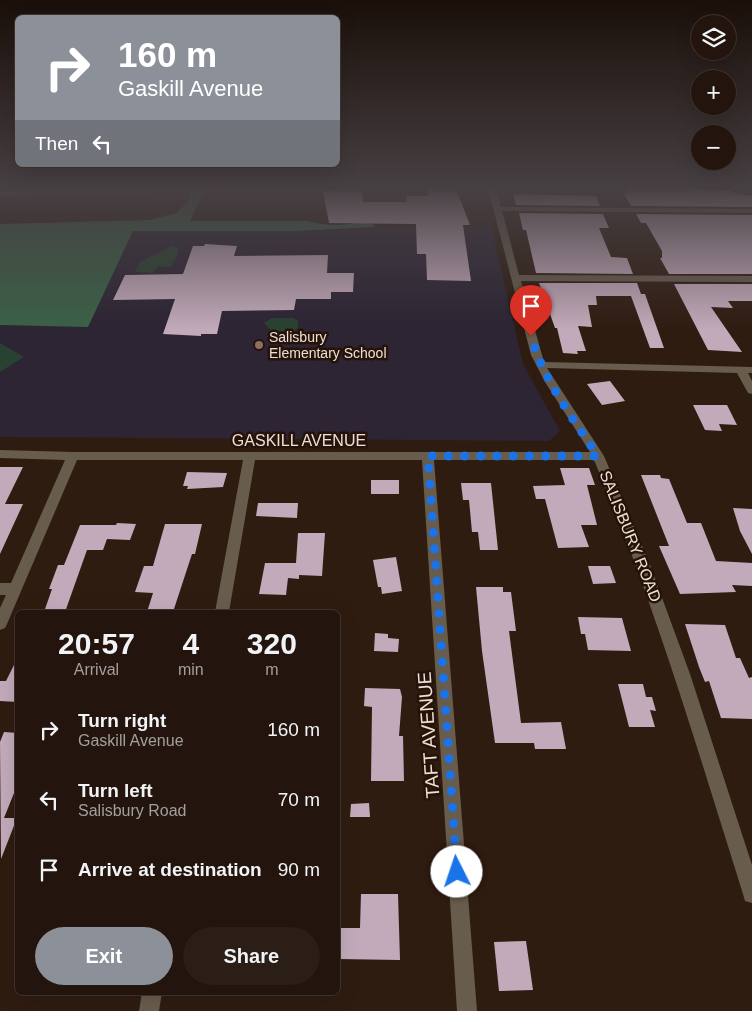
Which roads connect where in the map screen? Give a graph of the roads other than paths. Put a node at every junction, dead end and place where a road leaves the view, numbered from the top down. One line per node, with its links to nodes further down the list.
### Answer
1 (505, 235): 2 (street, SALISBURY ROAD)
2 (515, 278): 3 (street); 4 (street, SALISBURY ROAD)
3 (752, 279)
4 (540, 365): 5 (street); 12 (street, SALISBURY ROAD)
5 (740, 370): 6 (street); 7 (street)
6 (752, 370)
7 (752, 391)
8 (0, 454): 9 (street, GASKILL AVENUE)
9 (73, 456): 10 (street, GASKILL AVENUE); 14 (street)
10 (250, 456): 11 (street, GASKILL AVENUE); 15 (street)
11 (428, 456): 12 (street, GASKILL AVENUE); 20 (street, TAFT AVENUE)
12 (598, 456): 17 (street, SALISBURY ROAD)
13 (0, 589): 14 (street)
14 (15, 589): 16 (street)
15 (222, 610)
16 (0, 624)
17 (752, 894)
18 (152, 995): 19 (street)
19 (149, 1011)
20 (467, 1011)

